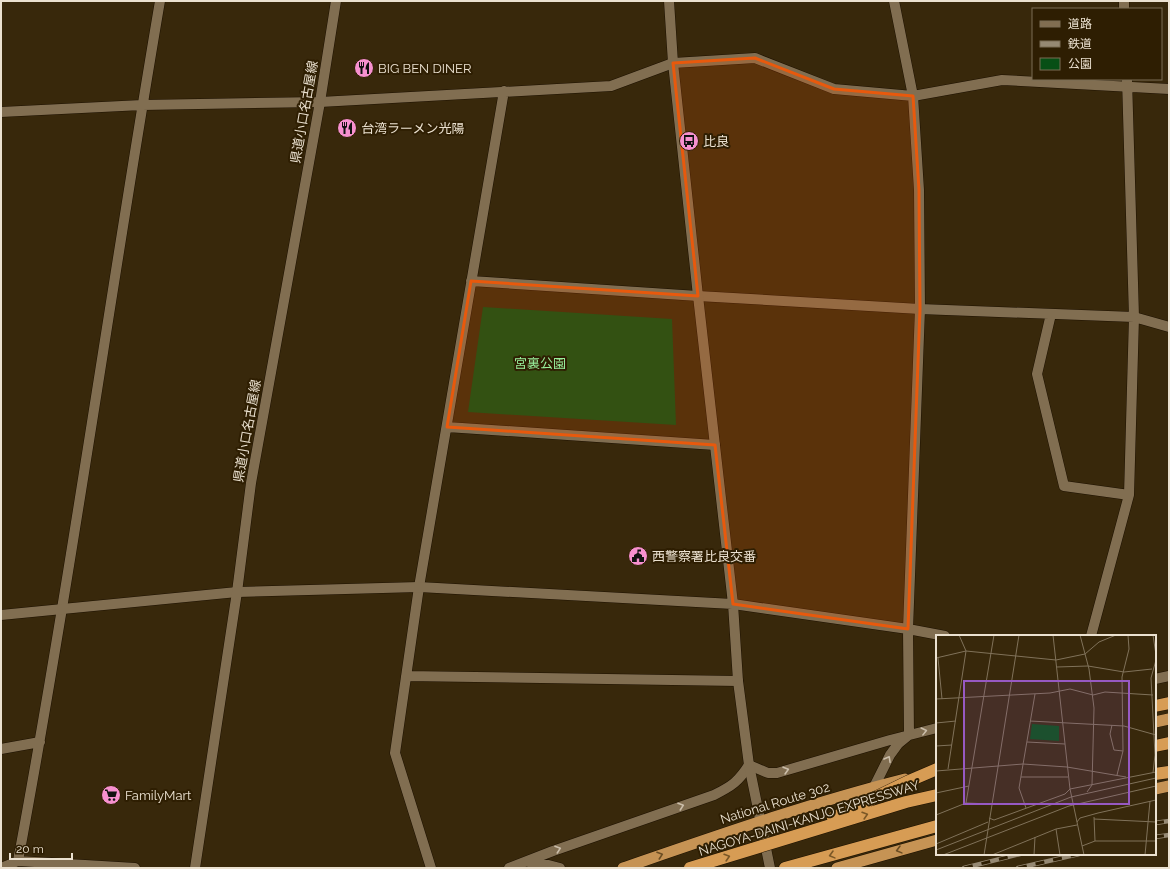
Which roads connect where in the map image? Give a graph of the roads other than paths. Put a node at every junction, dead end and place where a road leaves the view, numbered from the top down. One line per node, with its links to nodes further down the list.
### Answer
1 (160, 1): 11 (street)
2 (336, 1): 10 (street, 県道小口名古屋線)
3 (669, 1): 5 (street)
4 (894, 1): 9 (street)
5 (673, 63): 8 (street); 9 (street); 14 (street)
6 (1128, 83): 7 (street); 9 (street); 17 (street)
7 (1169, 89)
8 (504, 91): 10 (street); 13 (street)
9 (913, 96): 15 (street)
10 (320, 102): 11 (street); 23 (street, 県道小口名古屋線)
11 (142, 105): 12 (street); 25 (street)
12 (1, 112)
13 (472, 281): 14 (street); 19 (street)
14 (698, 296): 15 (street); 20 (street)
15 (920, 309): 16 (street); 27 (street)
16 (1051, 314): 17 (street); 21 (street)
17 (1134, 317): 18 (street); 21 (street)
18 (1169, 327)
19 (447, 427): 20 (street); 22 (street)
20 (715, 444): 24 (street)
21 (1129, 495): 29 (street)
22 (419, 587): 23 (street); 24 (street); 30 (street)
23 (236, 592): 25 (street); 61 (street, 県道小口名古屋線)
24 (733, 604): 27 (street); 33 (street)
25 (63, 609): 26 (street); 40 (street)
26 (1, 614)
27 (908, 629): 28 (street); 39 (street)
28 (940, 635)
29 (1091, 635)
30 (406, 676): 33 (street); 62 (street)
31 (1169, 676): 32 (street)
32 (1156, 679)
33 (738, 680): 44 (street)
34 (1169, 703): 35 (highway)
35 (1156, 706)
36 (1169, 719): 37 (highway)
37 (1156, 722)
38 (936, 728): 39 (street, one-way to 38)
39 (909, 735): 44 (street, one-way to 39); 50 (street, one-way to 39)
40 (40, 742): 43 (street); 57 (street)
41 (1169, 744): 42 (highway)
42 (1156, 746)
43 (1, 749)
44 (749, 765): 53 (street); 58 (street, one-way to 44)
45 (936, 770): 50 (highway, National Route 302)
46 (936, 770): 55 (highway, bridge)
47 (1169, 772): 48 (highway)
48 (1156, 774)
49 (1169, 786): 51 (highway)
50 (874, 787): 53 (highway, National Route 302)
51 (1156, 789)
52 (936, 795): 55 (highway, NAGOYA-DAINI-KANJO EXPRESSWAY, one-way to 52, bridge)
53 (760, 822): 65 (highway, National Route 302, one-way to 53); 67 (street)
54 (936, 826): 68 (highway, one-way to 68)
55 (800, 834): 66 (highway, NAGOYA-DAINI-KANJO EXPRESSWAY, one-way to 55, bridge)
56 (936, 840): 69 (highway, one-way to 69)
57 (18, 861): 59 (street); 60 (street)
58 (522, 863): 63 (street); 64 (street)
59 (1, 868)
60 (135, 868)
61 (195, 868)
62 (432, 868)
63 (509, 868)
64 (560, 868)
65 (623, 868)
66 (690, 868)
67 (770, 868)
68 (785, 868)
69 (837, 868)

